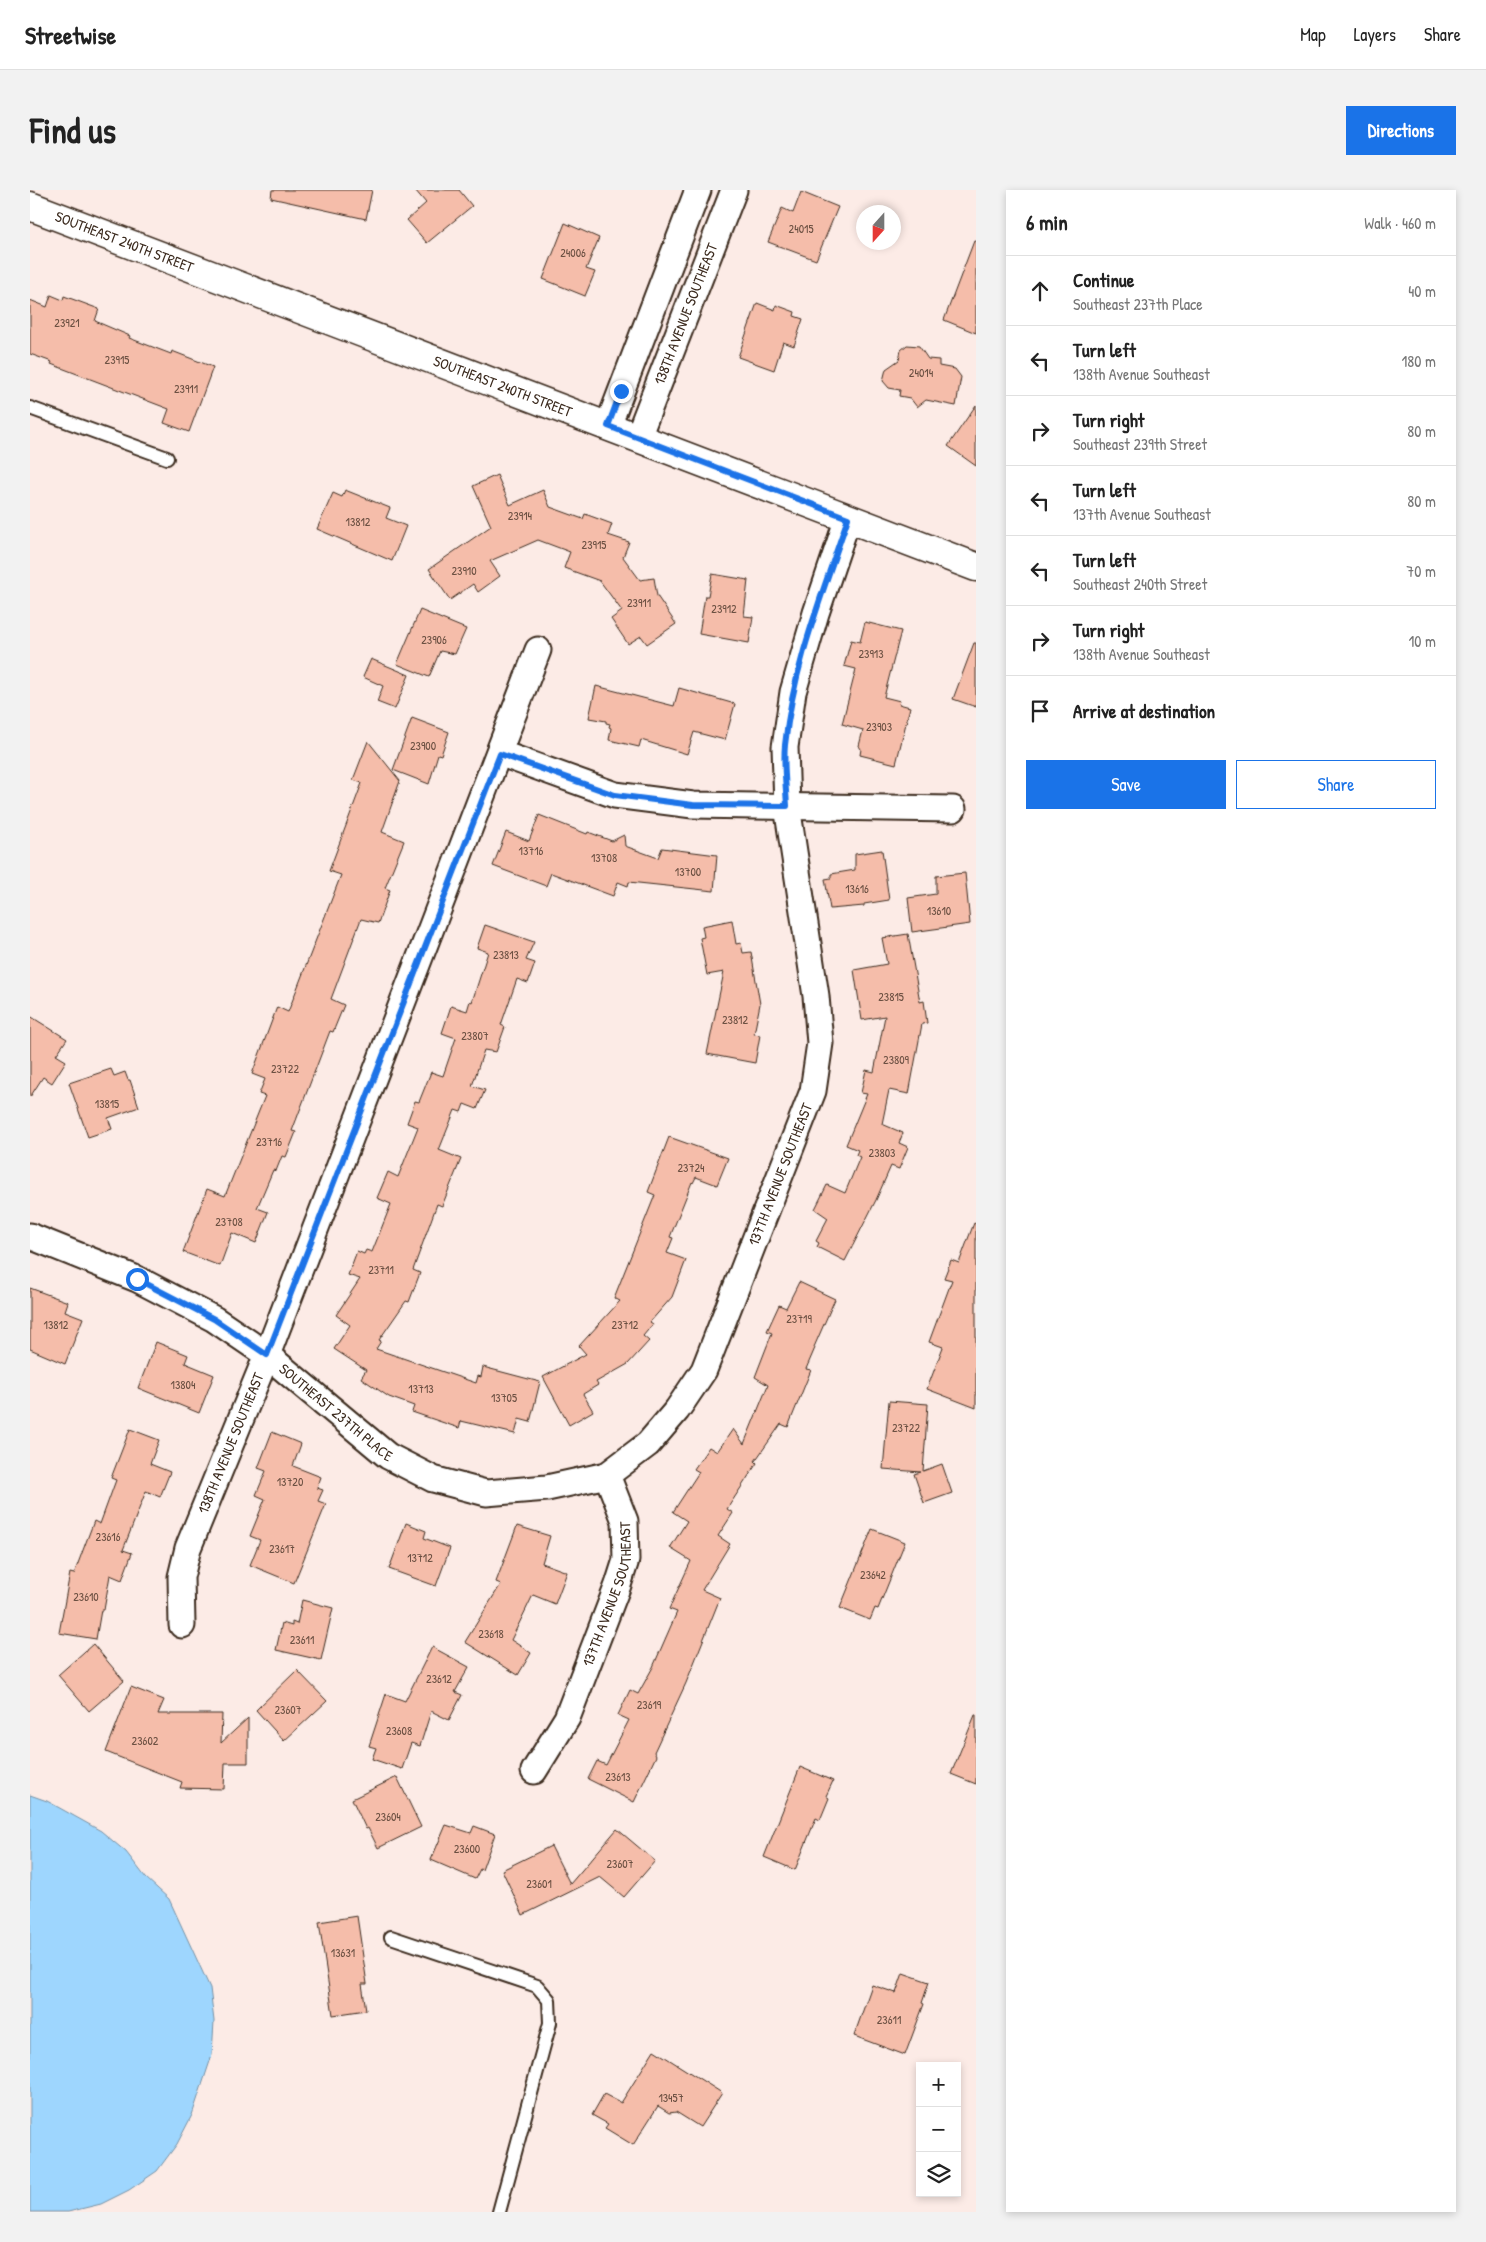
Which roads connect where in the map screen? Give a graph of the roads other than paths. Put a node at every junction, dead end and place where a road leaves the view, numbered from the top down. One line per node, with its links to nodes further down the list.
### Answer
1 (698, 190): 5 (street)
2 (734, 190): 6 (street, 138TH AVENUE SOUTHEAST)
3 (30, 206): 5 (main road, SOUTHEAST 240TH STREET)
4 (30, 408): 7 (lane)
5 (608, 426): 6 (main road, SOUTHEAST 240TH STREET)
6 (638, 437): 8 (main road, SOUTHEAST 240TH STREET)
7 (167, 458)
8 (848, 518): 9 (main road, SOUTHEAST 240TH STREET); 12 (street, 137TH AVENUE SOUTHEAST)
9 (976, 567)
10 (538, 650): 11 (street, 138TH AVENUE SOUTHEAST)
11 (500, 754): 12 (street); 15 (street, 138TH AVENUE SOUTHEAST)
12 (787, 806): 13 (street); 16 (street, 137TH AVENUE SOUTHEAST)
13 (953, 809)
14 (30, 1236): 15 (street, SOUTHEAST 237TH PLACE)
15 (267, 1355): 16 (street, SOUTHEAST 237TH PLACE); 17 (street, 138TH AVENUE SOUTHEAST)
16 (608, 1475): 18 (street, 137TH AVENUE SOUTHEAST)
17 (182, 1625)
18 (534, 1771)
19 (391, 1937): 20 (lane)
20 (499, 2212)

